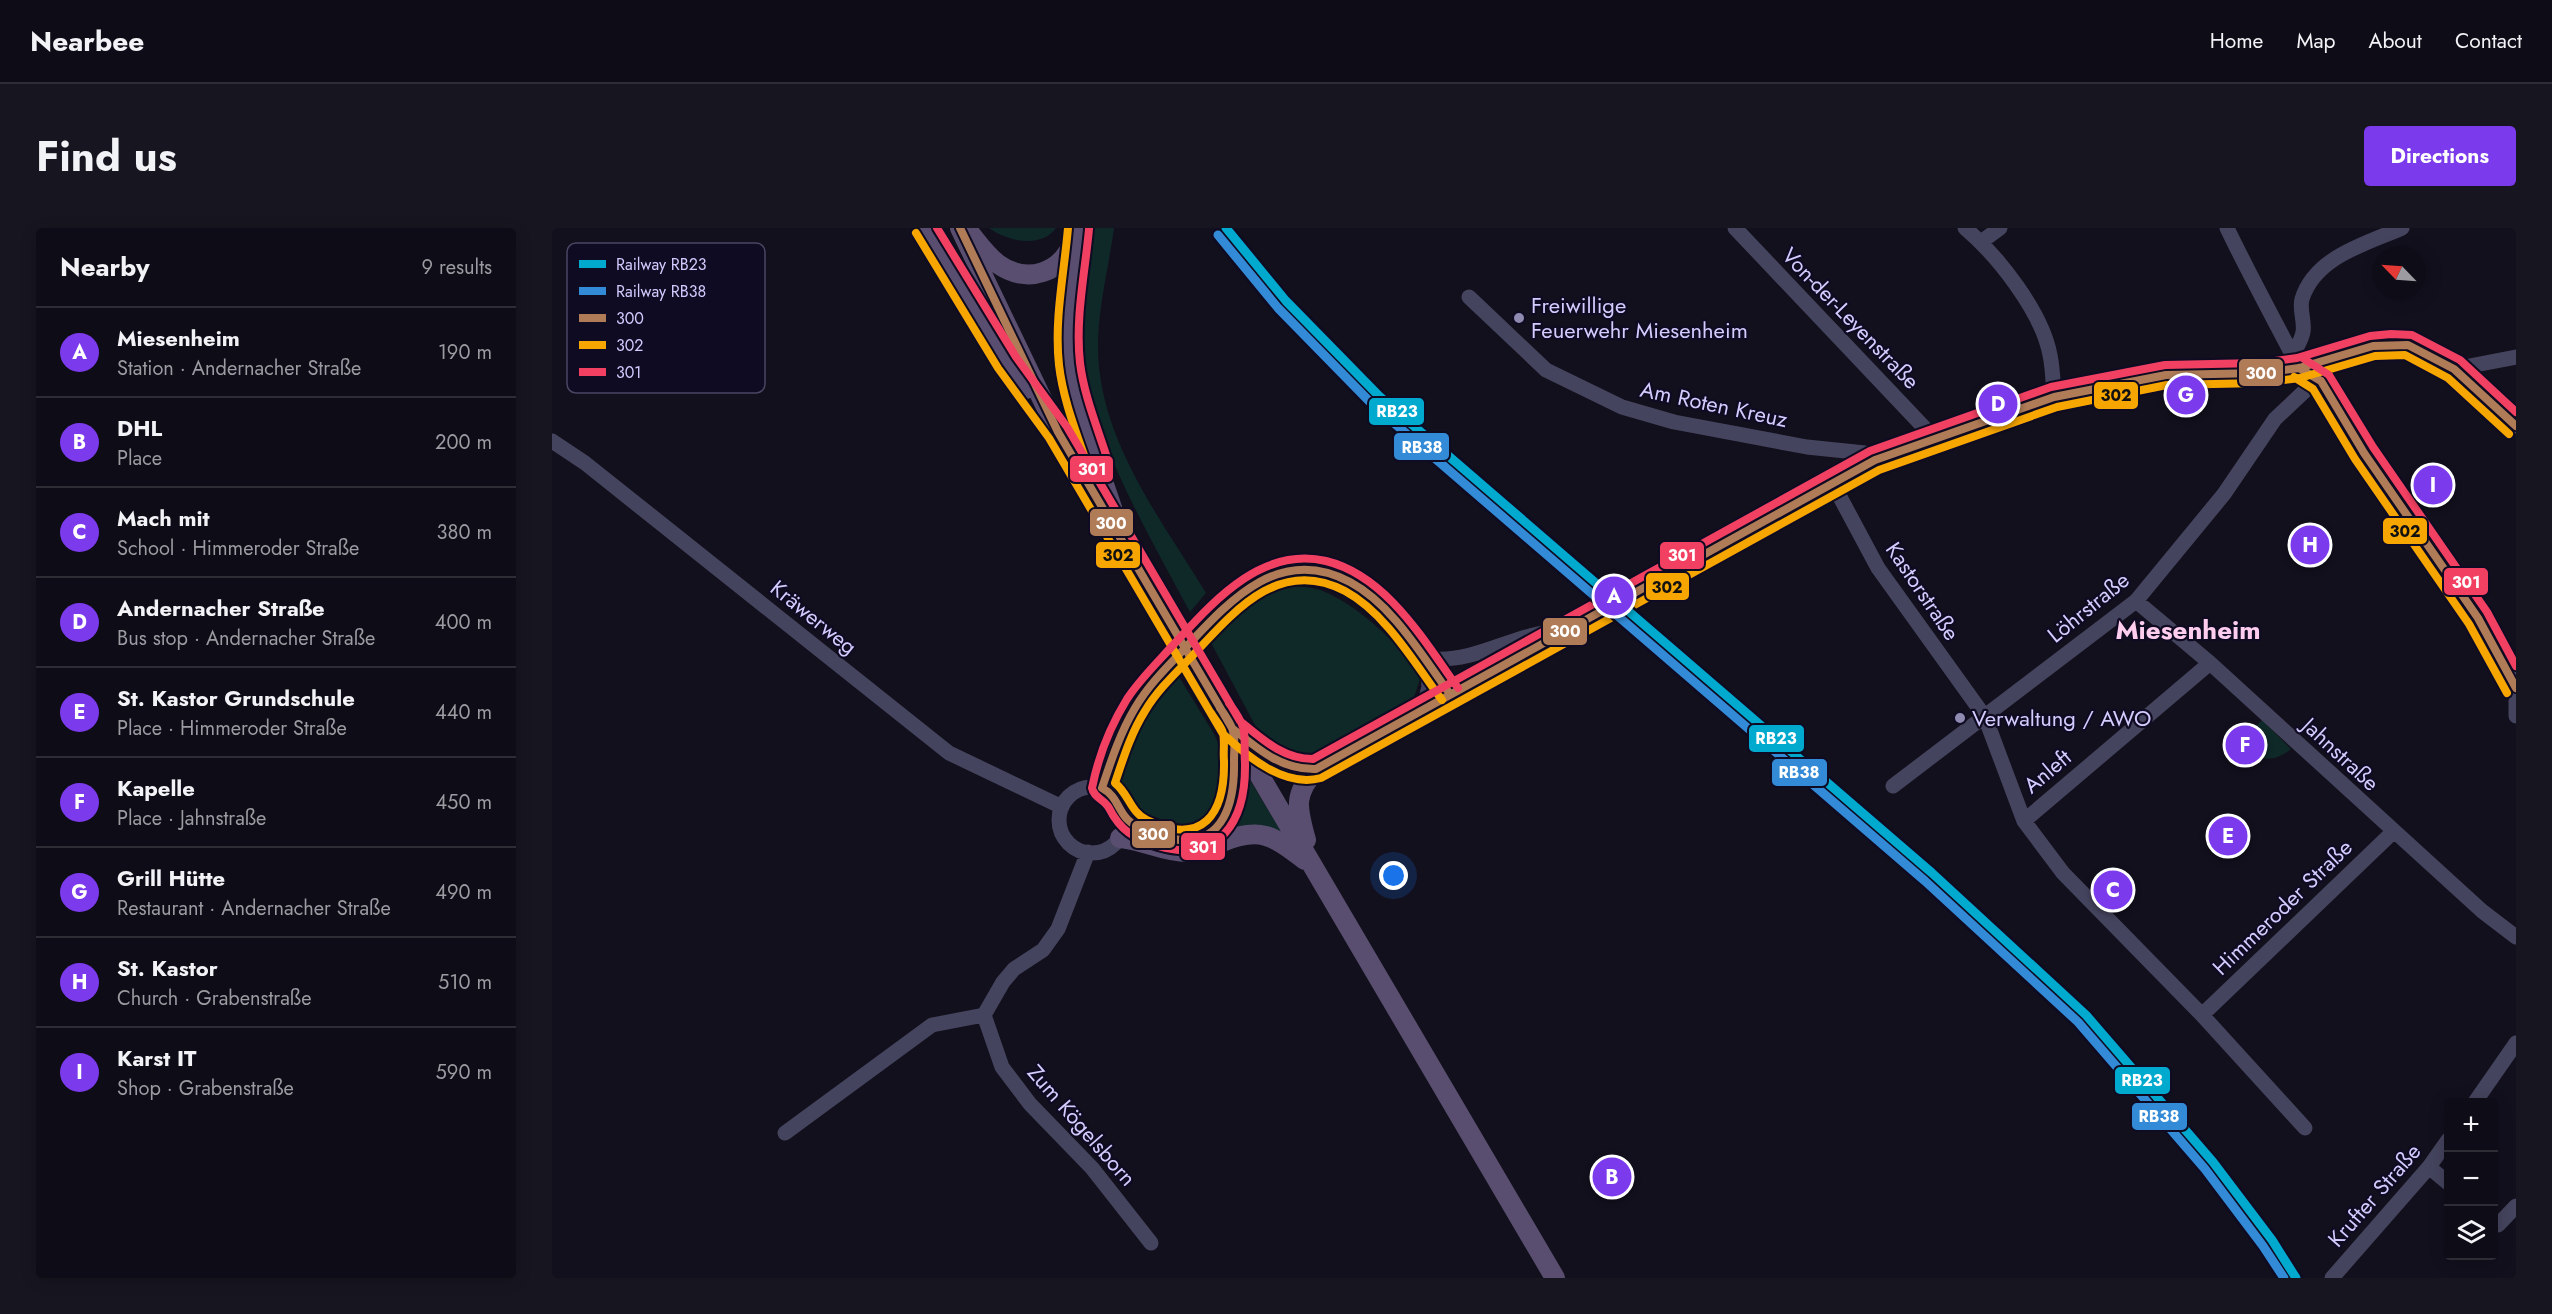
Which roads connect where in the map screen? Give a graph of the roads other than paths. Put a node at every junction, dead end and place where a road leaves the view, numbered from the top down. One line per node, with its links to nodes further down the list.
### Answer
1 (926, 228): 18 (main road)
2 (960, 228): 18 (main road)
3 (966, 228): 4 (main road)
4 (1078, 228): 23 (main road)
5 (1735, 228): 19 (street, Von-der-Leyenstraße)
6 (1965, 228): 10 (street)
7 (2000, 228): 10 (street)
8 (2227, 228): 12 (street)
9 (2402, 228): 12 (street)
10 (1981, 242): 16 (street)
11 (1469, 297): 21 (street, Am Roten Kreuz)
12 (2293, 354): 14 (street)
13 (2516, 357): 15 (street)
14 (2300, 368): 15 (street); 16 (street); 24 (street, Löhrstraße); 28 (street)
15 (2454, 369): 17 (street)
16 (2054, 397): 19 (street)
17 (2516, 426)
18 (1058, 432): 23 (main road)
19 (1935, 439): 21 (street)
20 (552, 441): 38 (street, Kräwerweg)
21 (1875, 460): 22 (street)
22 (1833, 484): 25 (street); 33 (street, Kastorstraße)
23 (1124, 544): 34 (main road, bridge)
24 (2136, 601): 27 (street, Jahnstraße); 33 (street, Löhrstraße)
25 (1567, 631): 26 (street); 29 (street)
26 (1431, 661): 29 (street); 31 (street); 37 (street)
27 (2210, 663): 40 (street, Anleft); 41 (street, Jahnstraße)
28 (2514, 681)
29 (1450, 694): 31 (main road)
30 (2516, 702): 32 (street)
31 (1423, 709): 35 (main road)
32 (2516, 716)
33 (1985, 717): 36 (street, Löhrstraße); 40 (street)
34 (1232, 728): 35 (main road); 39 (main road); 44 (main road)
35 (1316, 769): 44 (main road)
36 (1893, 786)
37 (1102, 788): 38 (street); 39 (street)
38 (1062, 807): 43 (street)
39 (1126, 817): 42 (street)
40 (2024, 820): 47 (street)
41 (2393, 832): 45 (street, Jahnstraße); 47 (street, Himmeroder Straße)
42 (1120, 838): 43 (street); 44 (main road)
43 (1088, 852): 46 (street)
44 (1313, 865): 58 (main road)
45 (2516, 937)
46 (984, 1015): 51 (street); 57 (street, Zum Kögelsborn)
47 (2202, 1015): 50 (street)
48 (2516, 1043): 49 (street)
49 (2478, 1098)
50 (2306, 1128)
51 (785, 1133)
52 (2444, 1146): 53 (street, Krufter Straße)
53 (2429, 1167): 54 (street); 59 (street, Krufter Straße)
54 (2444, 1180)
55 (2516, 1206): 56 (street)
56 (2498, 1225)
57 (1151, 1243)
58 (1555, 1278)
59 (2332, 1278)

